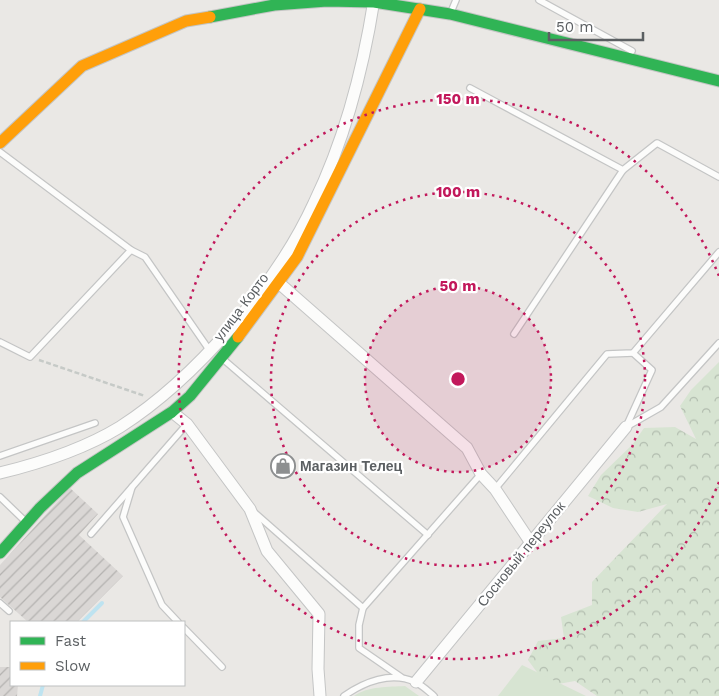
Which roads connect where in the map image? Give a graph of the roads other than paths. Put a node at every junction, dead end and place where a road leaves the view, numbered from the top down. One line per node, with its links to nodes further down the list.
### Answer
1 (456, 0): 5 (lane)
2 (540, 0): 6 (lane)
3 (374, 1): 4 (street); 9 (street); 19 (street)
4 (420, 9): 5 (street); 15 (street, улица Корто)
5 (450, 14): 7 (street)
6 (632, 51)
7 (719, 81)
8 (470, 88): 11 (lane)
9 (0, 143)
10 (0, 152): 13 (lane)
11 (624, 170): 12 (lane); 16 (lane)
12 (719, 177)
13 (131, 250): 17 (lane); 19 (lane)
14 (719, 252): 20 (lane)
15 (279, 283): 21 (street, улица Корто); 28 (street)
16 (514, 334)
17 (0, 342)
18 (719, 343): 25 (lane)
19 (209, 350): 21 (lane); 27 (street)
20 (634, 353): 25 (lane); 30 (lane)
21 (222, 358): 22 (street, улица Корто); 35 (lane)
22 (172, 412): 24 (street); 33 (street, улица Корто)
23 (95, 422): 26 (lane)
24 (187, 424): 29 (lane); 32 (street)
25 (626, 427): 36 (street, Сосновый переулок)
26 (0, 456)
27 (0, 473)
28 (481, 474): 30 (street); 35 (lane)
29 (132, 487): 34 (lane); 41 (lane)
30 (495, 489): 36 (street)
31 (0, 497): 33 (lane)
32 (250, 509): 39 (lane); 46 (street)
33 (27, 522): 37 (street, улица Корто)
34 (91, 534)
35 (428, 535): 39 (lane)
36 (531, 542): 45 (street, Сосновый переулок)
37 (0, 553)
38 (0, 603): 40 (lane)
39 (363, 608): 44 (lane)
40 (9, 611)
41 (177, 621)
42 (185, 629): 43 (lane)
43 (222, 668)
44 (401, 677): 45 (lane); 47 (lane)
45 (416, 682): 48 (lane)
46 (320, 696)
47 (344, 696)
48 (434, 696)

